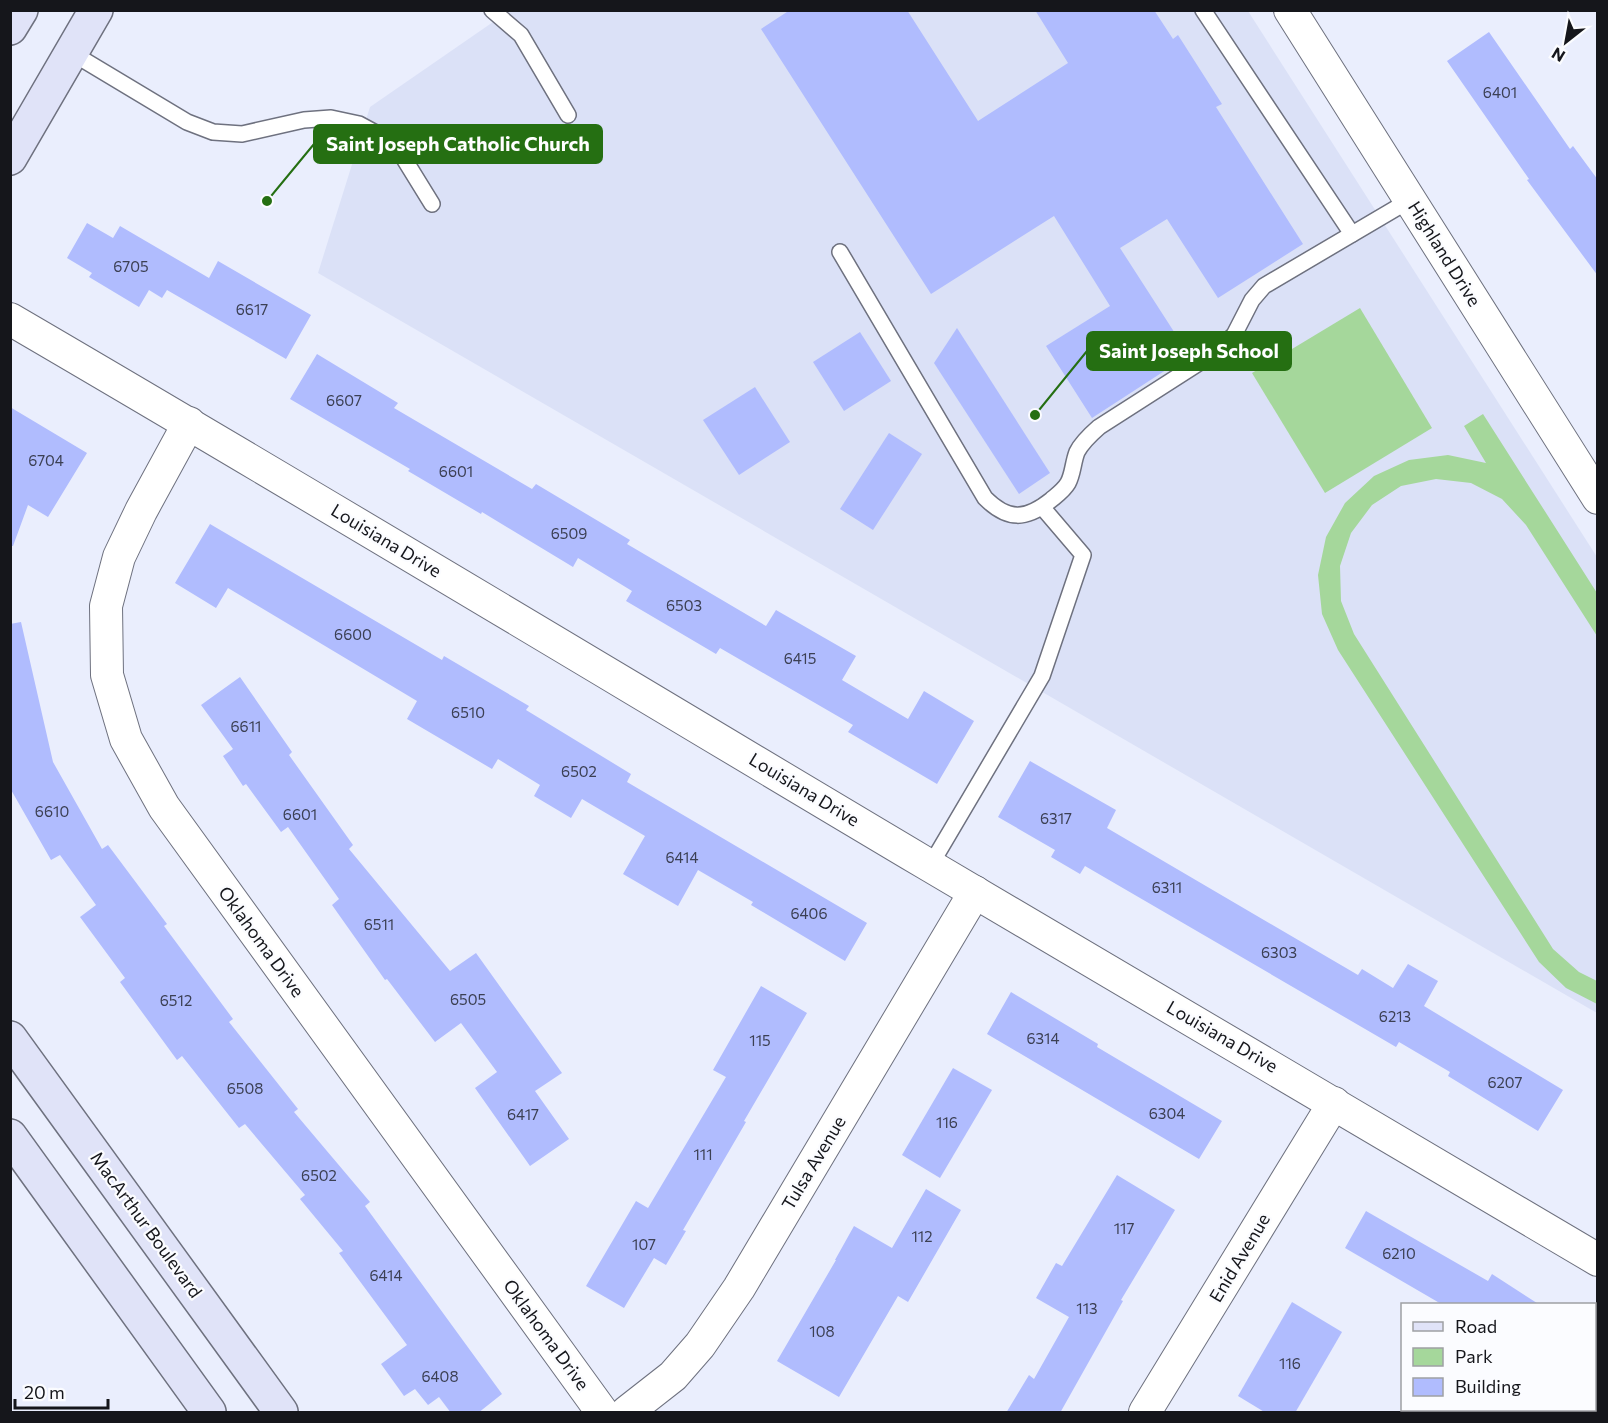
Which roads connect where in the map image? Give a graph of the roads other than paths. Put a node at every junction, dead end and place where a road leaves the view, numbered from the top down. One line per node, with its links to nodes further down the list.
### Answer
1 (21, 10): 6 (street)
2 (96, 10): 7 (street)
3 (492, 10): 8 (lane)
4 (1203, 10): 12 (lane)
5 (1290, 10): 10 (street, Highland Drive)
6 (10, 28)
7 (72, 53): 9 (street); 11 (lane)
8 (568, 115)
9 (10, 158)
10 (1410, 200): 12 (lane); 16 (street, Highland Drive)
11 (432, 204)
12 (1352, 234): 17 (lane)
13 (840, 252): 17 (lane)
14 (10, 319): 15 (street, Louisiana Drive)
15 (189, 423): 18 (street, Louisiana Drive); 26 (street, Oklahoma Drive)
16 (1598, 498)
17 (1042, 507): 18 (lane)
18 (930, 866): 19 (street, Louisiana Drive)
19 (975, 892): 21 (street, Louisiana Drive); 27 (street, Tulsa Avenue)
20 (10, 1038): 25 (street, MacArthur Boulevard)
21 (1334, 1103): 23 (street, Louisiana Drive); 28 (street, Enid Avenue)
22 (10, 1136): 24 (street)
23 (1598, 1260)
24 (209, 1413)
25 (280, 1413)
26 (602, 1413)
27 (627, 1413)
28 (1145, 1413)

